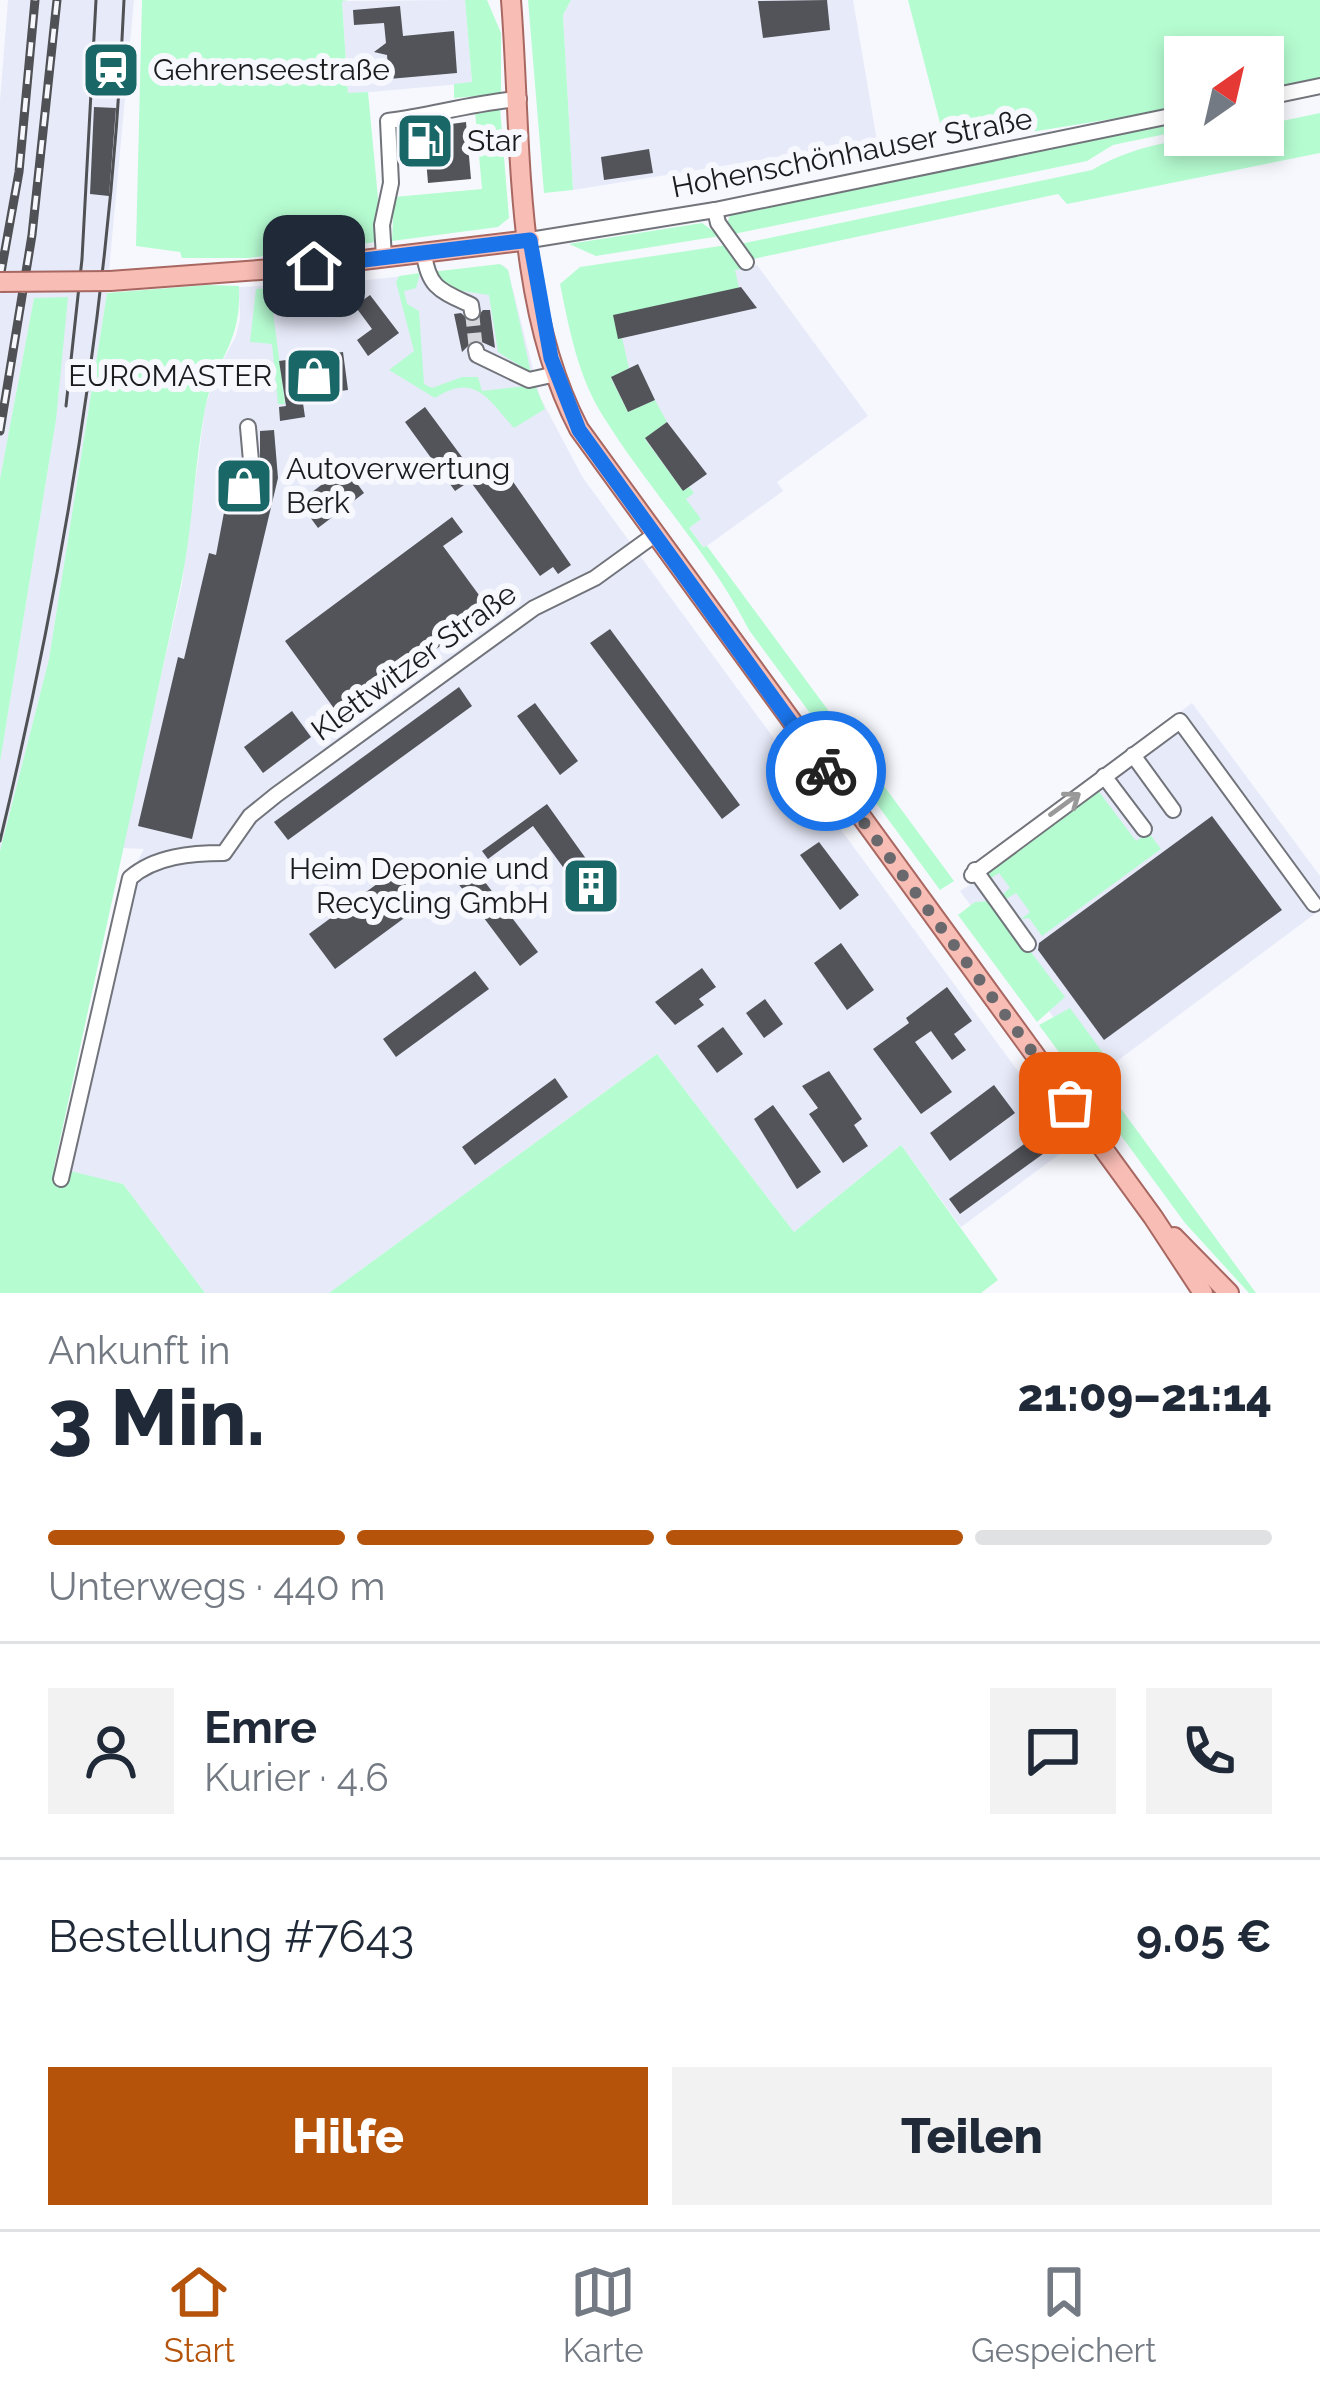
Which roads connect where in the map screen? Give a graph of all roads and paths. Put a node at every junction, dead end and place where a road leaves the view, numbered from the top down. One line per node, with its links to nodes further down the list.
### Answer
1 (511, 0): 4 (main road)
2 (1320, 86): 3 (street)
3 (1284, 94)
4 (519, 99): 7 (main road); 9 (street)
5 (1164, 117): 6 (street, Hohenschönhauser Straße)
6 (715, 210): 7 (street, Hohenschönhauser Straße); 10 (street)
7 (530, 240): 8 (main road); 14 (main road)
8 (424, 253): 9 (main road); 12 (street)
9 (384, 257): 11 (main road, bridge)
10 (746, 262)
11 (0, 282)
12 (472, 312)
13 (476, 350): 14 (street)
14 (556, 374): 17 (main road)
15 (248, 427): 16 (street)
16 (251, 461)
17 (653, 536): 24 (street, Klettwitzer Straße); 25 (main road)
18 (1133, 755): 19 (street); 20 (street); 22 (street)
19 (1104, 776): 21 (street); 23 (street, one-way to 19)
20 (1173, 810)
21 (1144, 830)
22 (1314, 904)
23 (1028, 944)
24 (61, 1179)
25 (1153, 1217): 26 (main road); 27 (main road)
26 (1203, 1293)
27 (1229, 1293)

